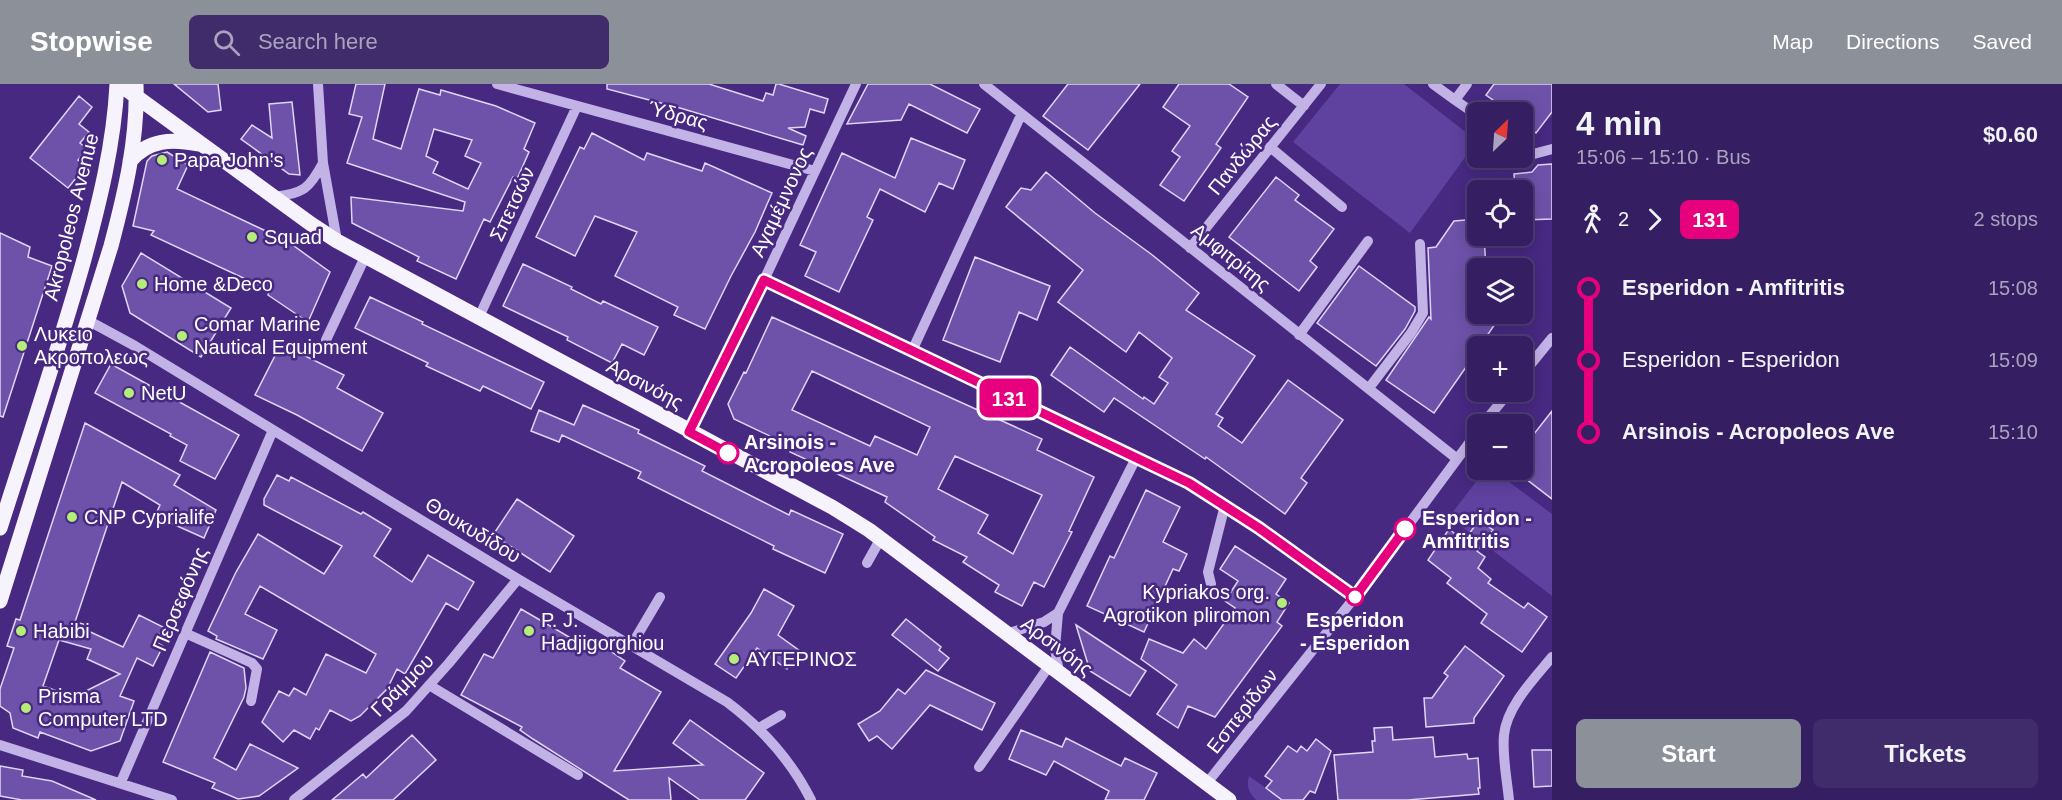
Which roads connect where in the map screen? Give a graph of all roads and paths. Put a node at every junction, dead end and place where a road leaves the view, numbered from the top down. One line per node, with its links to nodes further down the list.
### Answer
1 (118, 84): 10 (main road, Αρσινόης); 47 (main road, Akropoleos Avenue)
2 (318, 84): 21 (street)
3 (497, 84): 12 (street, Ύδρας)
4 (856, 84): 22 (street, Αγαμέμνονος)
5 (984, 84): 15 (street, Αμφιτρίτης)
6 (1276, 84): 13 (street)
7 (1322, 84): 13 (street, Πανδώρας)
8 (1433, 84): 11 (street)
9 (1467, 84): 11 (street)
10 (136, 91): 16 (main road, Αρσινόης); 20 (main road)
11 (1455, 100): 14 (street)
12 (577, 106): 22 (street, Ύδρας); 31 (street, Σπετσών)
13 (1304, 106): 17 (street, Πανδώρας)
14 (1467, 108)
15 (1021, 115): 28 (street, Αμφιτρίτης); 36 (street)
16 (204, 146): 20 (main road); 23 (main road, Αρσινόης)
17 (1270, 147): 24 (street); 28 (street, Πανδώρας)
18 (1552, 149): 19 (street)
19 (1533, 154)
20 (130, 160): 32 (main road)
21 (323, 163): 23 (street); 25 (street)
22 (815, 171): 30 (street, Αγαμέμνονος)
23 (274, 197): 25 (main road, Αρσινόης)
24 (1342, 207)
25 (337, 241): 29 (main road, Αρσινόης)
26 (1368, 242): 33 (street)
27 (1420, 244): 38 (street)
28 (1190, 248): 33 (street, Αμφιτρίτης)
29 (365, 256): 31 (main road, Αρσινόης); 35 (street)
30 (764, 280): 36 (street); 42 (street, Αγαμέμνονος)
31 (479, 318): 42 (main road, Αρσινόης)
32 (89, 321): 41 (street, Θουκυδίδου); 54 (main road)
33 (1299, 335): 38 (street, Αμφιτρίτης)
34 (1552, 338): 37 (street)
35 (326, 340)
36 (912, 351): 44 (street)
37 (1533, 361)
38 (1369, 388): 45 (street, Αμφιτρίτης)
39 (1501, 402): 40 (street)
40 (1491, 414)
41 (273, 430): 50 (street, Θουκυδίδου); 56 (street, Περσεφόνης)
42 (689, 432): 48 (main road, Αρσινόης)
43 (1467, 444): 45 (street, Εσπερίδων)
44 (1136, 458): 46 (street); 55 (street)
45 (1456, 458): 53 (street, Εσπερίδων)
46 (1225, 505): 51 (street); 53 (street)
47 (0, 528)
48 (881, 538): 49 (street); 57 (main road, Αρσινόης)
49 (867, 563)
50 (518, 579): 58 (street, Θουκυδίδου); 61 (street, Γράμμου)
51 (1211, 584)
52 (660, 597): 58 (street)
53 (1355, 597): 69 (street, Εσπερίδων)
54 (0, 601)
55 (1058, 614): 57 (street); 60 (street)
56 (185, 633): 62 (street); 68 (street, Περσεφόνης)
57 (1006, 634): 60 (main road, Αρσινόης)
58 (631, 646): 64 (street, Θουκυδίδου)
59 (1552, 657): 74 (street)
60 (1054, 670): 66 (street); 69 (main road, Αρσινόης)
61 (429, 685): 67 (street); 71 (street, Γράμμου)
62 (251, 701)
63 (782, 715): 64 (street)
64 (759, 728): 72 (street, Θουκυδίδου)
65 (0, 745): 68 (street)
66 (979, 767)
67 (578, 775)
68 (121, 783): 70 (street)
69 (1207, 783): 73 (main road, Αρσινόης)
70 (172, 800)
71 (294, 800)
72 (811, 800)
73 (1229, 800)
74 (1509, 800)

